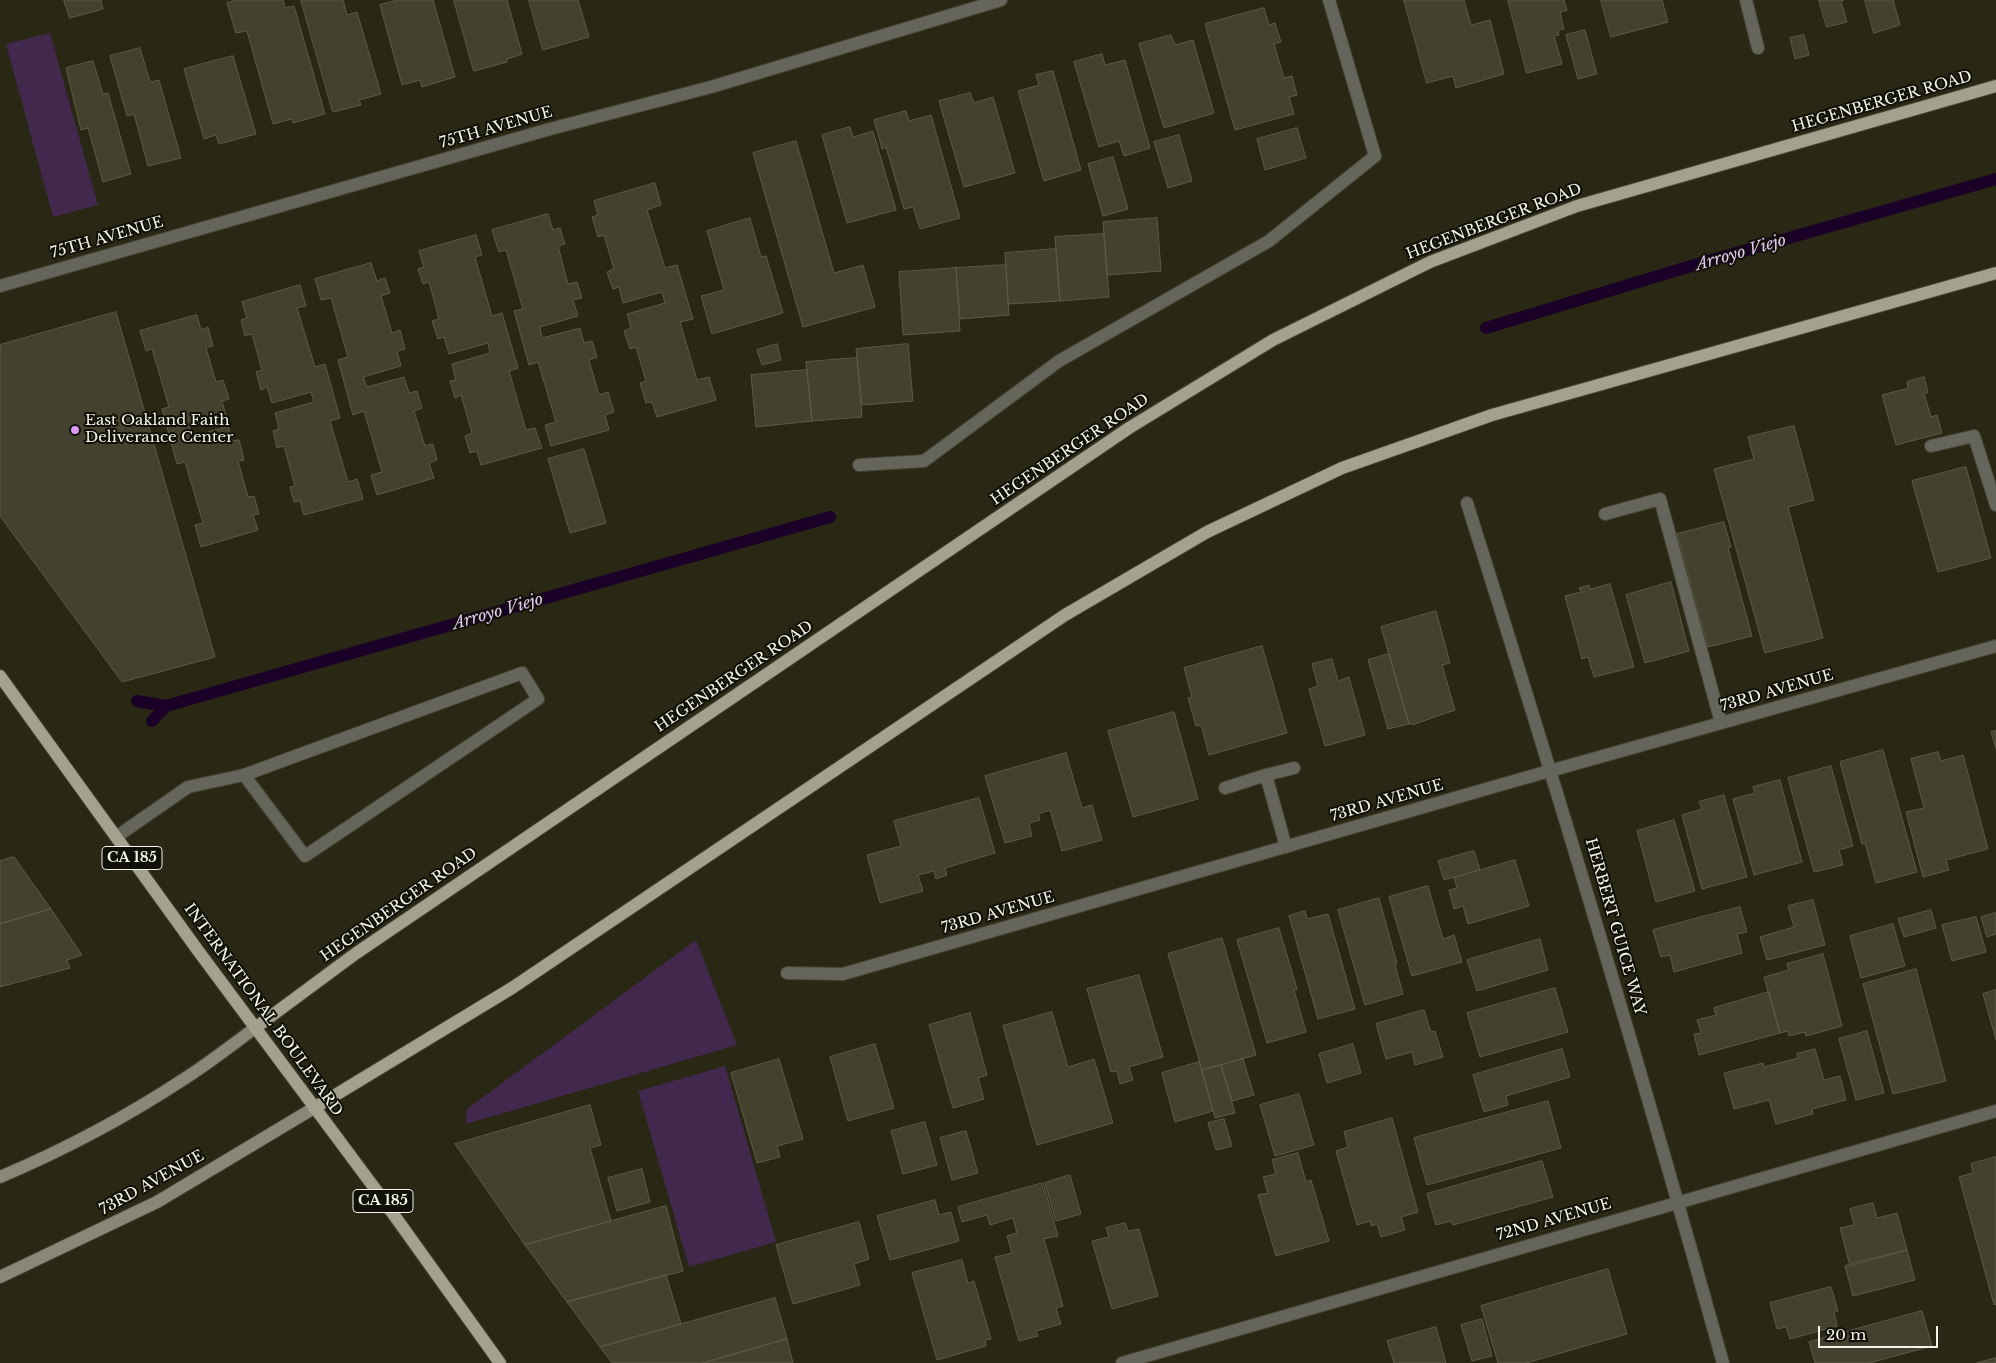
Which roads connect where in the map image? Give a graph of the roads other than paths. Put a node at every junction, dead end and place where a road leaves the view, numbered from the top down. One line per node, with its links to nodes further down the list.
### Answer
1 (1001, 0): 7 (street, 75TH AVENUE)
2 (1329, 0): 9 (street)
3 (1746, 0): 4 (street)
4 (1758, 48)
5 (1996, 86): 25 (main road, HEGENBERGER ROAD)
6 (1996, 273): 26 (main road)
7 (0, 286)
8 (1931, 446): 11 (street)
9 (860, 465)
10 (1467, 503): 18 (street, HERBERT GUICE WAY)
11 (1996, 505)
12 (1606, 514): 16 (street)
13 (1996, 646): 16 (street, 73RD AVENUE)
14 (0, 676): 15 (main road, INTERNATIONAL BOULEVARD / CA 185)
15 (4, 690): 22 (main road, INTERNATIONAL BOULEVARD / CA 185)
16 (1721, 723): 18 (street, 73RD AVENUE)
17 (1294, 768): 20 (street)
18 (1552, 771): 23 (street, 73RD AVENUE); 29 (street, HERBERT GUICE WAY)
19 (244, 775): 19 (street); 22 (street)
20 (1266, 775): 21 (street); 23 (street)
21 (1225, 788)
22 (116, 837): 25 (main road, INTERNATIONAL BOULEVARD / CA 185)
23 (1286, 847): 24 (street, 73RD AVENUE)
24 (787, 973)
25 (255, 1028): 26 (main road, INTERNATIONAL BOULEVARD / CA 185); 28 (main road)
26 (314, 1108): 30 (main road, 73RD AVENUE); 31 (main road, INTERNATIONAL BOULEVARD / CA 185)
27 (1996, 1111): 29 (street, 72ND AVENUE)
28 (0, 1177)
29 (1678, 1201): 32 (street, 72ND AVENUE); 33 (street, HERBERT GUICE WAY)
30 (0, 1277)
31 (500, 1363)
32 (1122, 1363)
33 (1723, 1363)

